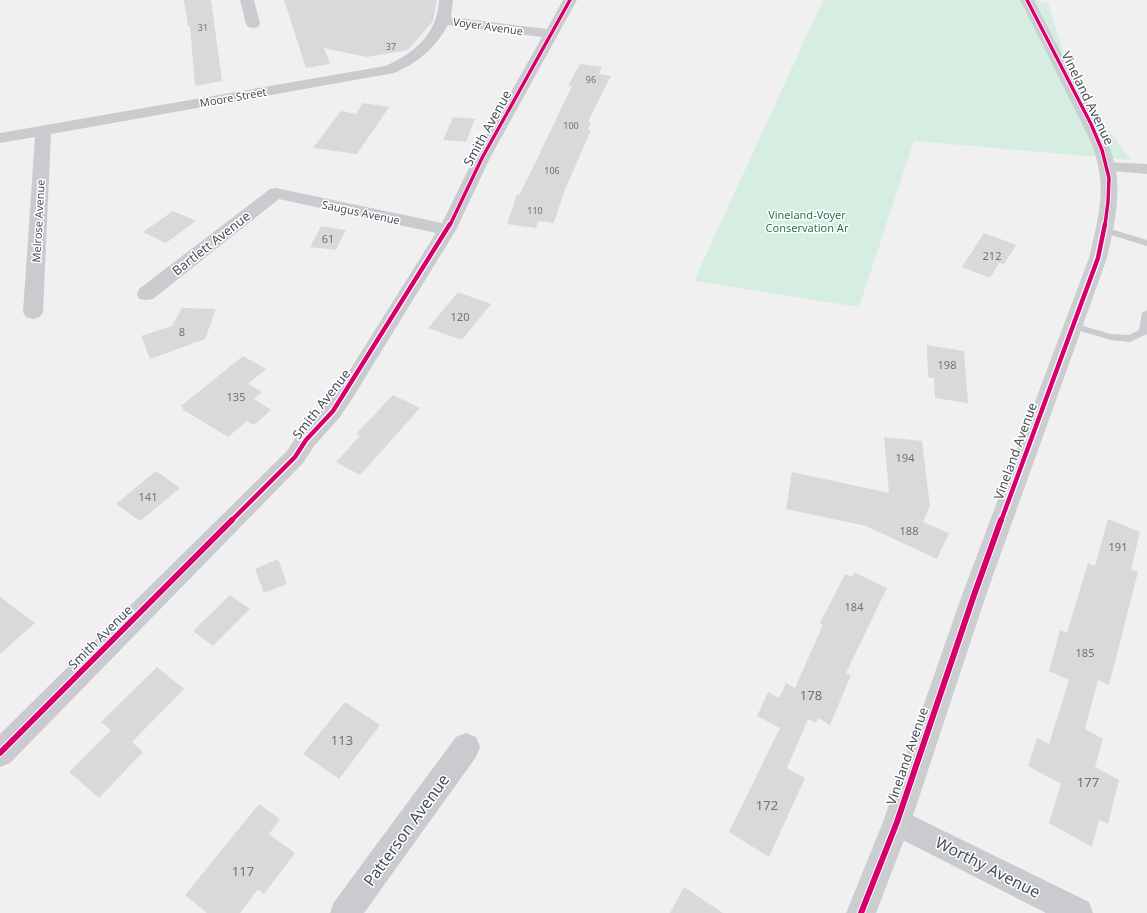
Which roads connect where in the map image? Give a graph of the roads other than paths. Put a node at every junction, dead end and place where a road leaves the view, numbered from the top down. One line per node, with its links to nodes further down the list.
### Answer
1 (246, 0): 6 (street)
2 (446, 0): 5 (street, Voyer Avenue)
3 (570, 0): 7 (street, Smith Avenue)
4 (1026, 0): 10 (street, Vineland Avenue)
5 (445, 20): 7 (street, Voyer Avenue); 8 (street, Moore Street)
6 (253, 24)
7 (552, 34): 13 (street, Smith Avenue)
8 (43, 130): 9 (street, Moore Street); 17 (street, Melrose Avenue)
9 (0, 138)
10 (1107, 167): 11 (street); 14 (street, Vineland Avenue)
11 (1147, 169)
12 (276, 193): 13 (street, Saugus Avenue); 16 (street, Bartlett Avenue)
13 (447, 230): 21 (street, Smith Avenue)
14 (1104, 230): 15 (lane); 19 (street, Vineland Avenue)
15 (1147, 243)
16 (146, 294)
17 (33, 312)
18 (1147, 313): 19 (lane)
19 (1073, 326): 22 (street, Vineland Avenue)
20 (466, 747): 23 (street, Patterson Avenue)
21 (0, 753)
22 (897, 822): 24 (street, Vineland Avenue); 25 (street, Worthy Avenue)
23 (345, 913)
24 (861, 913)
25 (1078, 913)

